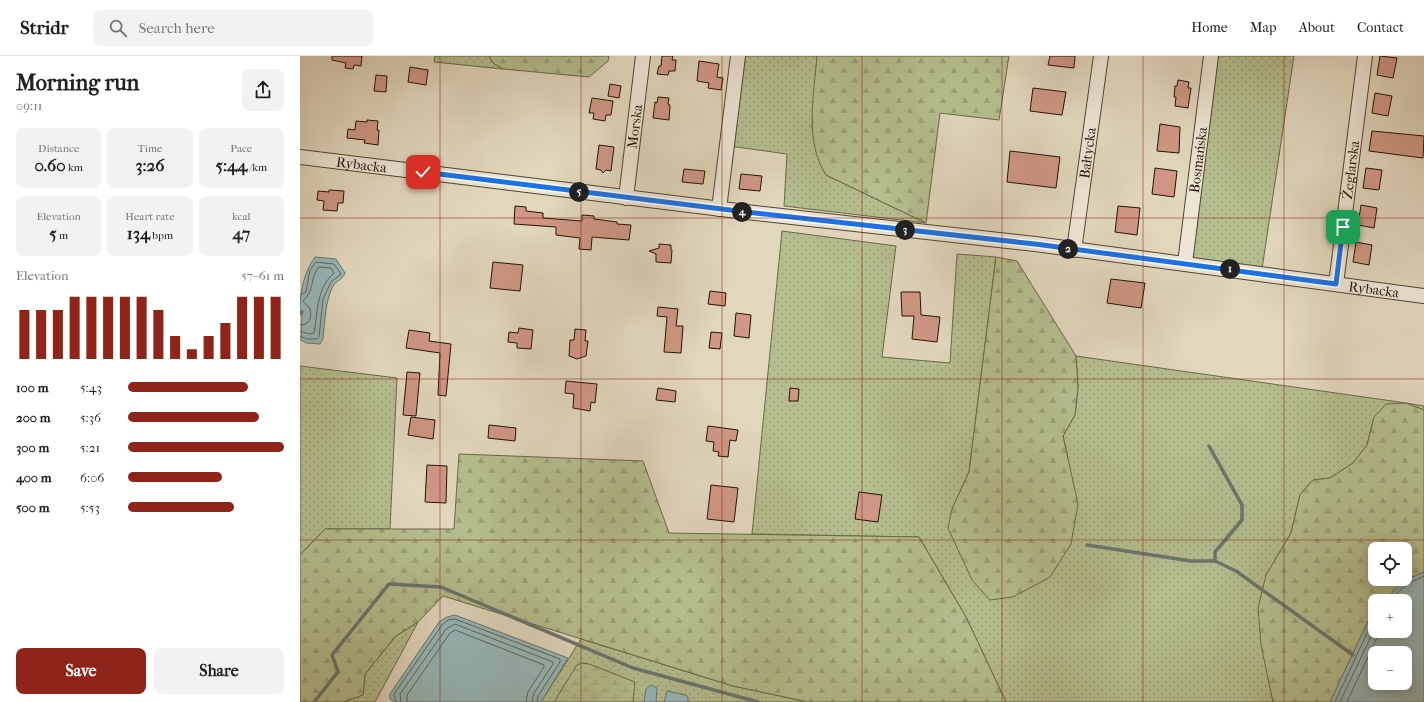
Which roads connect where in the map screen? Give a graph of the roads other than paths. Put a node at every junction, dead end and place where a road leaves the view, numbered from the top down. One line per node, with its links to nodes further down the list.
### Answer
1 (643, 56): 7 (street, Morska)
2 (738, 56): 8 (street)
3 (1101, 56): 9 (street, Bałtycka)
4 (1211, 56): 10 (street, Bosmańska)
5 (1365, 56): 11 (street, Żeglarska)
6 (300, 157): 7 (street, Rybacka)
7 (626, 198): 8 (street, Rybacka)
8 (719, 209): 9 (street, Rybacka)
9 (1074, 250): 10 (street, Rybacka)
10 (1185, 263): 11 (street, Rybacka)
11 (1336, 284): 12 (street, Rybacka)
12 (1424, 296)

